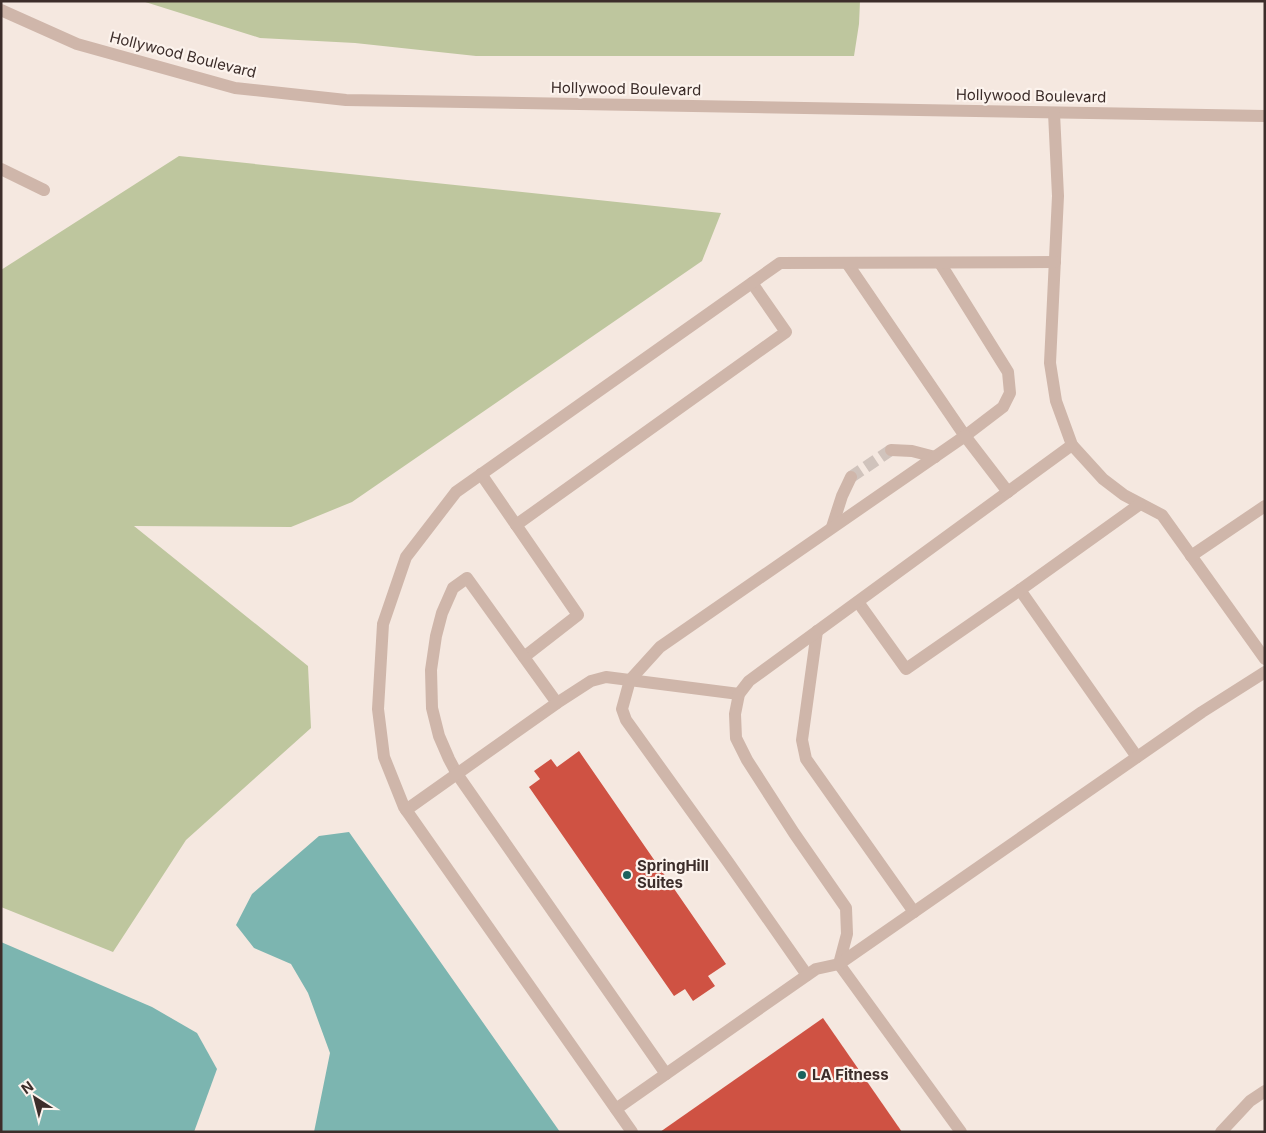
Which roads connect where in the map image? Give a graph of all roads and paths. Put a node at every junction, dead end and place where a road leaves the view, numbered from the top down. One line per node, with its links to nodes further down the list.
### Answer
1 (1, 10): 2 (street, Hollywood Boulevard)
2 (1054, 113): 3 (street, Hollywood Boulevard); 7 (street)
3 (1265, 116)
4 (1, 169): 5 (street)
5 (44, 190)
6 (940, 262): 7 (street); 8 (street); 10 (street)
7 (1055, 262): 11 (street)
8 (846, 263): 9 (street); 10 (street)
9 (752, 283): 14 (street); 19 (street)
10 (965, 436): 13 (street); 16 (street)
11 (1072, 445): 16 (street); 17 (street)
12 (891, 450): 13 (street)
13 (935, 457): 20 (street)
14 (481, 474): 19 (street); 33 (street)
15 (851, 477): 20 (street)
16 (1008, 492): 23 (street)
17 (1140, 504): 21 (street); 22 (street)
18 (1265, 506): 21 (street)
19 (516, 525): 25 (street)
20 (832, 527): 28 (street)
21 (1190, 556): 26 (street)
22 (1020, 590): 23 (street); 31 (street)
23 (858, 602): 24 (street)
24 (817, 631): 29 (street); 34 (street)
25 (524, 657): 30 (street); 32 (street)
26 (1265, 660)
27 (1265, 672): 31 (street)
28 (630, 680): 29 (street); 30 (street); 36 (street)
29 (739, 694): 35 (street)
30 (558, 703): 32 (street)
31 (1137, 758): 34 (street)
32 (457, 774): 33 (street); 37 (street)
33 (406, 810): 39 (street)
34 (914, 912): 35 (street)
35 (839, 964): 36 (street); 41 (street)
36 (807, 975): 37 (street)
37 (666, 1074): 39 (street)
38 (1265, 1091): 42 (street)
39 (616, 1108): 40 (street)
40 (632, 1132)
41 (961, 1132)
42 (1221, 1132)

